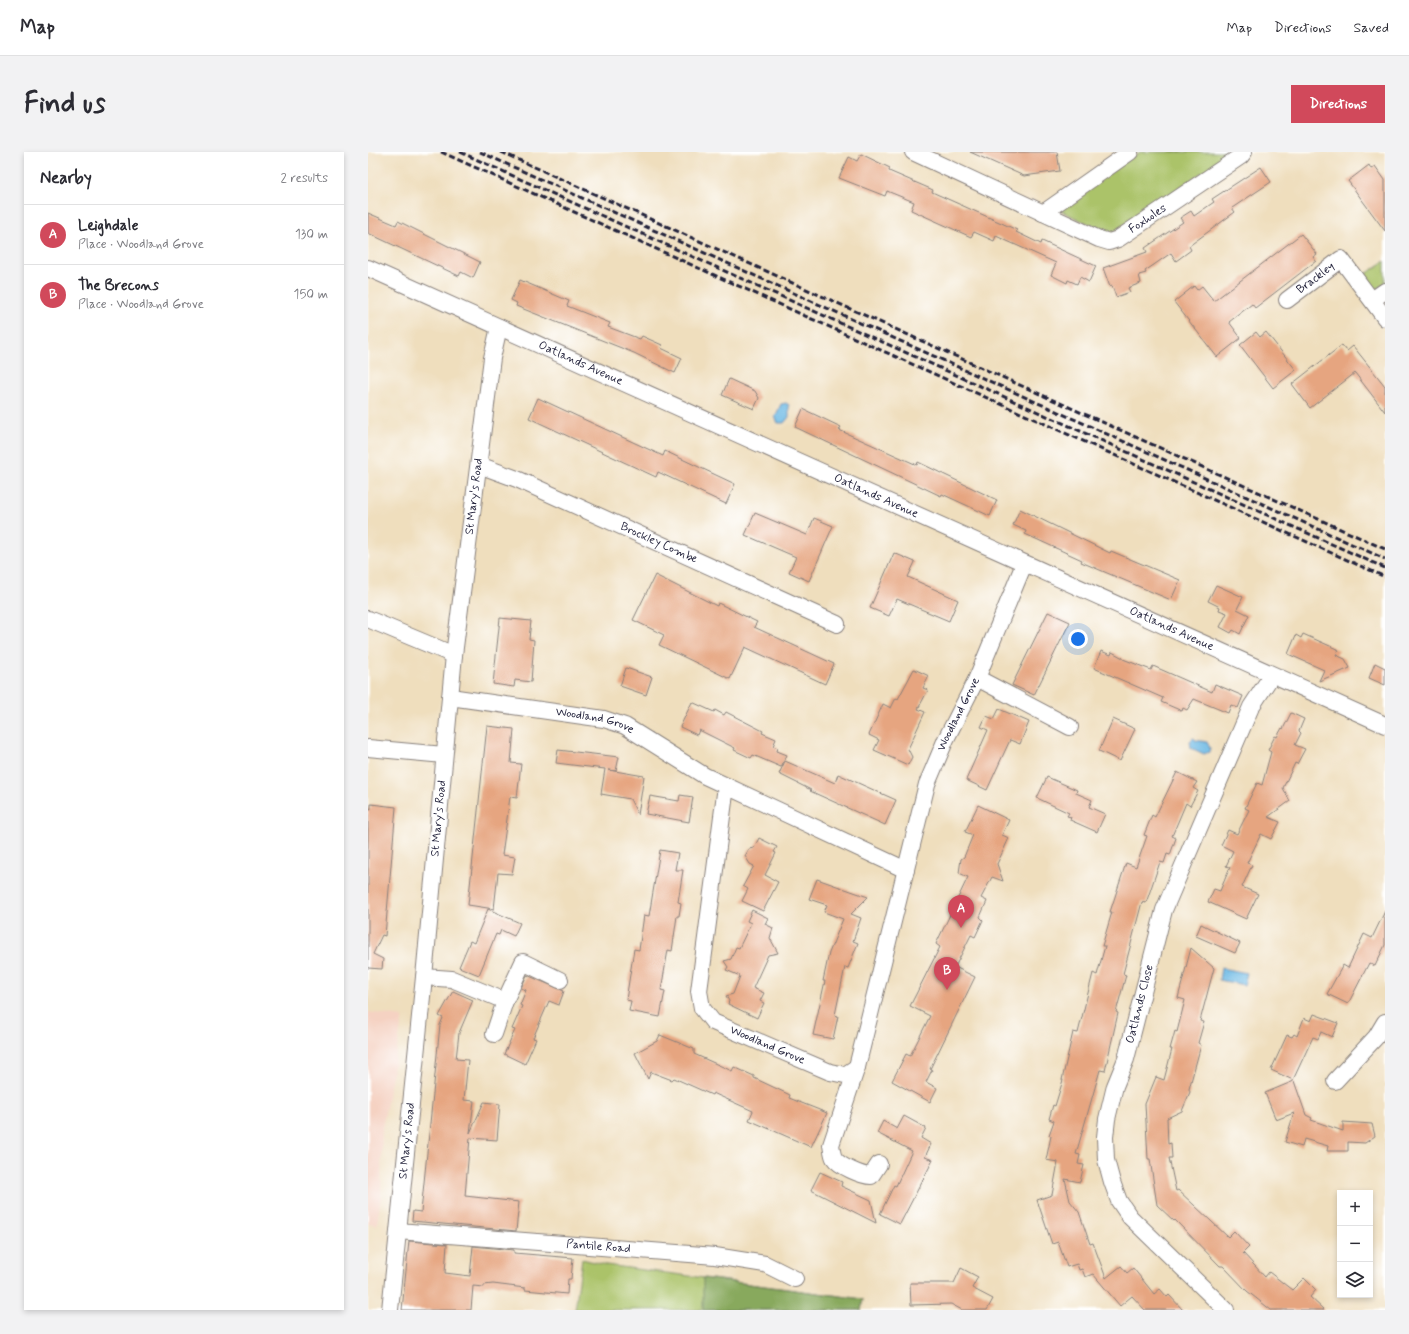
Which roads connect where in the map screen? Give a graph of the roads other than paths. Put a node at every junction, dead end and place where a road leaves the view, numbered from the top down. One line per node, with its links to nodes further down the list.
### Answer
1 (913, 152): 4 (street, Foxholes)
2 (1130, 152): 4 (street)
3 (1244, 152): 4 (street, Foxholes)
4 (1043, 213)
5 (368, 268): 9 (street, Oatlands Avenue)
6 (1379, 296): 7 (street, Brackley); 8 (street, Brackley)
7 (1286, 300)
8 (1385, 318)
9 (499, 327): 10 (street, St Mary's Road); 11 (street, Oatlands Avenue)
10 (479, 465): 13 (street, Brockley Combe); 14 (street, St Mary's Road)
11 (1024, 564): 15 (street, Oatlands Avenue); 16 (street, Woodland Grove)
12 (368, 619): 14 (street)
13 (837, 624)
14 (454, 655): 17 (street, St Mary's Road)
15 (1272, 675): 18 (street, Oatlands Avenue); 35 (street, Oatlands Close)
16 (977, 678): 19 (street); 23 (street, Woodland Grove)
17 (450, 696): 21 (street, St Mary's Road); 22 (street, Woodland Grove)
18 (1385, 724)
19 (1070, 727)
20 (368, 748): 21 (street)
21 (444, 755): 24 (street, St Mary's Road)
22 (726, 786): 23 (street, Woodland Grove); 29 (street, Woodland Grove)
23 (906, 870): 29 (street, Woodland Grove)
24 (424, 977): 26 (street); 32 (street, St Mary's Road)
25 (560, 980): 26 (street)
26 (505, 1001): 28 (street)
27 (1385, 1022): 30 (street)
28 (494, 1034)
29 (857, 1067): 31 (street)
30 (1335, 1081)
31 (879, 1164)
32 (398, 1231): 33 (street, Pantile Road); 34 (street, St Mary's Road)
33 (795, 1279)
34 (390, 1310)
35 (1226, 1310)

